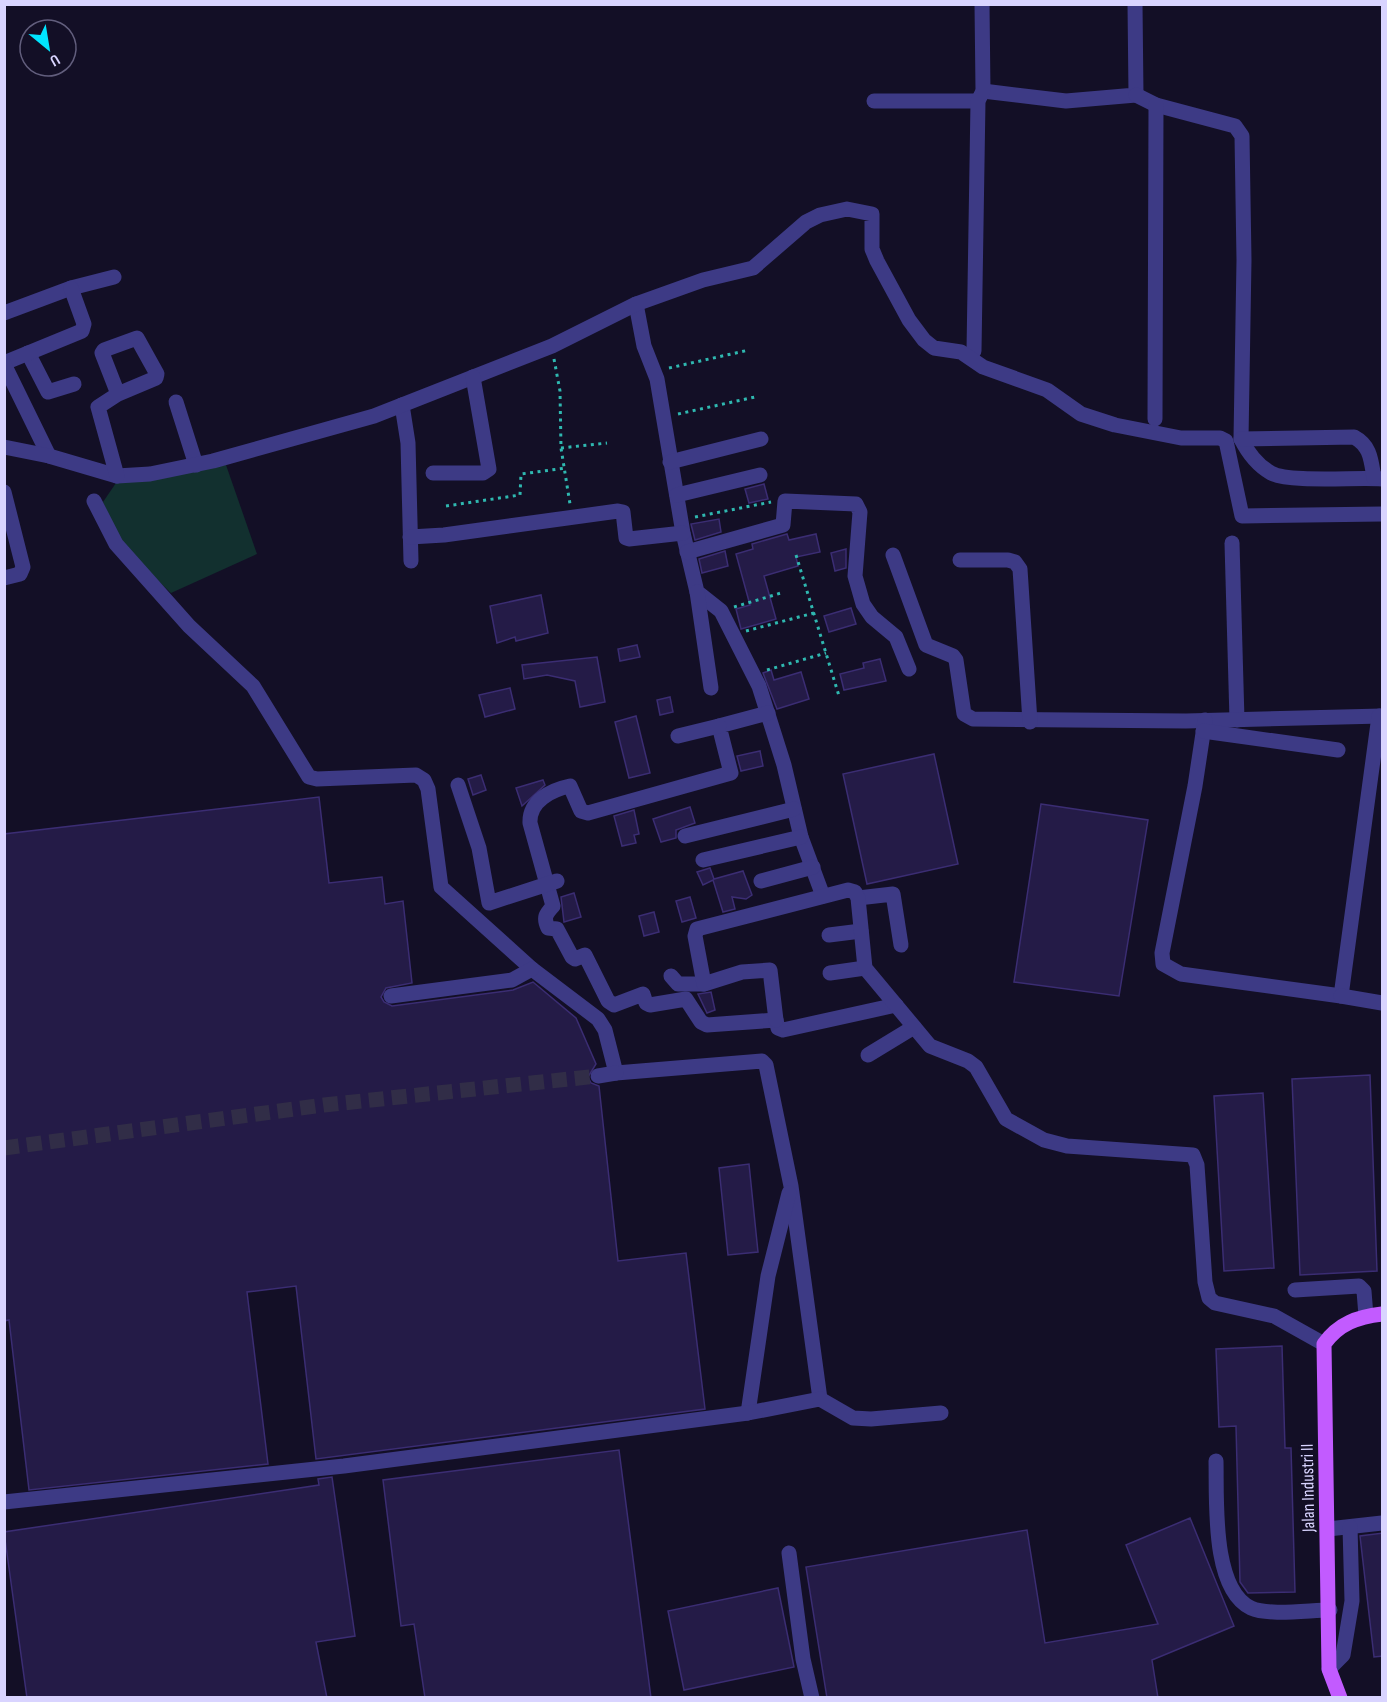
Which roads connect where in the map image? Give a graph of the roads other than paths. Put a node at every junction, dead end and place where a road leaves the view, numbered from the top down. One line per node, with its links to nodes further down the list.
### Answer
1 (982, 4): 4 (street)
2 (1135, 4): 3 (street)
3 (1136, 95): 4 (street); 6 (street)
4 (980, 96): 5 (street); 11 (street)
5 (874, 101)
6 (1156, 105): 19 (street); 21 (street)
7 (114, 277): 8 (street)
8 (71, 288): 10 (street); 12 (street)
9 (636, 304): 14 (street); 24 (street); 33 (street)
10 (4, 313)
11 (974, 351)
12 (28, 353): 13 (street); 15 (street)
13 (4, 363): 23 (street)
14 (472, 377): 18 (street); 26 (street)
15 (74, 384)
16 (118, 394): 28 (street)
17 (176, 402): 25 (street)
18 (402, 405): 25 (street); 35 (street)
19 (1155, 419)
20 (761, 439): 24 (street)
21 (1241, 439): 29 (street); 29 (street)
22 (4, 447): 23 (street)
23 (49, 456): 28 (street)
24 (670, 462): 31 (street)
25 (196, 465): 28 (street)
26 (433, 473)
27 (760, 475): 31 (street)
28 (117, 476)
29 (1378, 479)
30 (4, 492): 41 (street)
31 (677, 495): 34 (street)
32 (94, 501): 66 (street)
33 (1383, 514)
34 (682, 526): 35 (street); 37 (street)
35 (410, 537): 40 (street)
36 (1232, 543): 47 (street)
37 (687, 552): 42 (street); 43 (street)
38 (893, 555): 48 (street)
39 (960, 560): 48 (street)
40 (411, 561)
41 (4, 578)
42 (697, 592): 44 (street); 45 (street)
43 (909, 669)
44 (711, 688)
45 (768, 713): 49 (street); 54 (street)
46 (1381, 716): 47 (street); 72 (street)
47 (1236, 720): 50 (street)
48 (1030, 722): 50 (street)
49 (718, 726): 51 (street); 60 (street)
50 (1204, 726): 52 (street); 72 (street)
51 (678, 736)
52 (1338, 750)
53 (458, 785): 60 (street)
54 (794, 809): 55 (street); 56 (street)
55 (685, 836)
56 (801, 837): 57 (street); 58 (street)
57 (703, 860)
58 (813, 867): 59 (street); 61 (street)
59 (761, 881)
60 (553, 883): 75 (street)
61 (823, 896): 62 (street); 70 (street)
62 (858, 898): 63 (street); 65 (street)
63 (861, 931): 64 (street); 67 (street)
64 (829, 935)
65 (901, 945)
66 (532, 969): 71 (street); 78 (street)
67 (866, 969): 68 (street); 74 (street)
68 (830, 973)
69 (671, 976): 70 (street)
70 (704, 984): 75 (street)
71 (391, 996)
72 (1341, 996): 73 (street)
73 (1383, 1003)
74 (896, 1005): 75 (street); 76 (street)
75 (776, 1020)
76 (914, 1027): 77 (street); 84 (street)
77 (868, 1055)
78 (616, 1073): 79 (street); 80 (street)
79 (598, 1076)
80 (791, 1186): 85 (street); 86 (street)
81 (1295, 1290): 83 (street)
82 (1383, 1314): 83 (main road)
83 (1366, 1316): 84 (main road)
84 (1324, 1344): 92 (main road, Jalan Industri II)
85 (820, 1399): 86 (street); 87 (street)
86 (748, 1413): 89 (street)
87 (941, 1413)
88 (1216, 1461): 94 (street)
89 (4, 1502)
90 (1383, 1523): 91 (street)
91 (1350, 1527): 92 (street); 95 (street)
92 (1328, 1529): 94 (main road, Jalan Industri II)
93 (789, 1553): 96 (street)
94 (1330, 1610): 95 (main road, Jalan Industri II)
95 (1329, 1669): 97 (main road, Jalan Industri II)
96 (812, 1698)
97 (1340, 1698)

